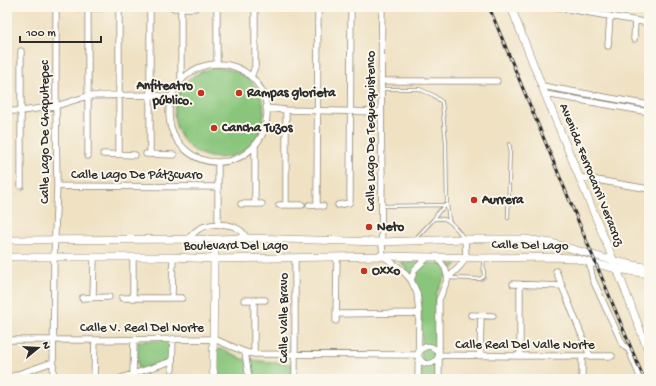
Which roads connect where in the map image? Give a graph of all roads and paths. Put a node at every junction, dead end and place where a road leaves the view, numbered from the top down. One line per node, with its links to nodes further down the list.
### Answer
1 (56, 7): 46 (street, Calle Lago De Chapultepec)
2 (136, 7): 3 (street)
3 (150, 7): 4 (street); 42 (street)
4 (158, 7)
5 (217, 7): 33 (street)
6 (248, 7): 7 (street)
7 (255, 7): 8 (street); 34 (street)
8 (261, 7)
9 (277, 7): 10 (street)
10 (292, 7)
11 (302, 7): 12 (street)
12 (319, 7): 49 (street)
13 (360, 7): 24 (street)
14 (382, 7): 36 (street, Calle Lago De Tequequistenco)
15 (511, 7): 38 (street, Avenida Ferrocarril Veracruz)
16 (557, 7): 26 (street)
17 (80, 8): 18 (street)
18 (88, 8): 19 (street); 43 (street)
19 (103, 8)
20 (119, 8): 41 (street)
21 (174, 8): 25 (street)
22 (195, 8): 25 (street)
23 (342, 8): 24 (street)
24 (351, 8): 50 (street)
25 (181, 9): 35 (street)
26 (579, 9): 27 (street)
27 (610, 16): 28 (street); 31 (street)
28 (635, 21): 29 (street); 30 (street)
29 (649, 23)
30 (634, 39)
31 (608, 46)
32 (21, 51): 52 (street)
33 (217, 63): 34 (street); 35 (street)
34 (251, 77): 47 (street)
35 (181, 80): 44 (street)
36 (381, 81): 37 (street); 39 (street, Calle Lago De Tequequistenco)
37 (497, 81)
38 (542, 86): 40 (street, Avenida Ferrocarril Veracruz); 45 (street)
39 (381, 89): 53 (street, Calle Lago De Tequequistenco); 72 (lane)
40 (545, 94): 54 (street); 63 (street, Avenida Ferrocarril Veracruz)
41 (119, 95): 42 (street); 43 (street); 58 (street)
42 (150, 95): 44 (street); 60 (street)
43 (88, 96): 46 (street); 61 (street)
44 (171, 96): 62 (street)
45 (649, 105)
46 (56, 106): 52 (street); 65 (street, Calle Lago De Chapultepec)
47 (266, 108): 48 (street); 55 (street)
48 (286, 110): 49 (street); 73 (street)
49 (318, 111): 50 (street); 74 (street)
50 (350, 111): 53 (street); 71 (street)
51 (7, 112): 52 (street)
52 (22, 112): 64 (street)
53 (381, 112): 75 (street, Calle Lago De Tequequistenco)
54 (649, 112)
55 (255, 144): 62 (street); 68 (street)
56 (509, 144): 76 (lane)
57 (103, 154): 58 (street)
58 (119, 154): 59 (street)
59 (135, 155)
60 (174, 155)
61 (88, 156)
62 (218, 162): 66 (street)
63 (579, 177): 67 (street); 103 (street, Avenida Ferrocarril Veracruz)
64 (22, 186)
65 (57, 186): 66 (street, Calle Lago De Pátzcuaro); 85 (street, Calle Lago De Chapultepec)
66 (218, 187): 79 (street)
67 (649, 188)
68 (241, 204)
69 (279, 205): 73 (street)
70 (302, 205): 73 (street)
71 (338, 205)
72 (447, 205): 75 (lane); 77 (lane); 78 (lane)
73 (286, 206)
74 (309, 206)
75 (382, 206): 87 (street, Calle Lago De Tequequistenco)
76 (508, 218)
77 (434, 219): 78 (lane); 86 (lane)
78 (449, 220): 83 (lane)
79 (218, 224): 80 (street); 81 (street)
80 (246, 238): 82 (street, Boulevard Del Lago); 87 (street, Boulevard Del Lago)
81 (188, 239): 82 (street, Boulevard Del Lago); 85 (street, Boulevard Del Lago)
82 (217, 239): 99 (street)
83 (465, 239): 86 (street, Boulevard Del Lago); 88 (street, Calle Del Lago); 96 (street)
84 (7, 240): 85 (street, Boulevard Del Lago)
85 (55, 240): 89 (street, Calle Lago De Chapultepec)
86 (414, 241): 87 (street, Boulevard Del Lago)
87 (381, 242): 90 (street, Calle Lago De Tequequistenco)
88 (575, 250): 102 (street); 103 (street, Calle Del Lago)
89 (54, 256): 91 (street, Boulevard Del Lago); 97 (street, Boulevard Del Lago); 130 (street, Calle Lago De Chapultepec)
90 (384, 256): 93 (street, Boulevard Del Lago); 94 (street, Boulevard Del Lago); 110 (street)
91 (7, 257)
92 (173, 257): 98 (street, Boulevard Del Lago); 99 (street, Boulevard Del Lago); 119 (street)
93 (337, 257): 100 (street, Boulevard Del Lago); 125 (street)
94 (428, 257): 95 (street, Boulevard Del Lago); 110 (street)
95 (437, 257): 96 (street, Boulevard Del Lago); 109 (street)
96 (466, 257): 101 (street, Calle Del Lago); 109 (street)
97 (94, 258): 98 (street, Boulevard Del Lago); 116 (street)
98 (133, 258): 118 (street)
99 (214, 258): 100 (street, Boulevard Del Lago); 132 (street)
100 (295, 258): 139 (street, Calle Valle Bravo)
101 (483, 258): 102 (street, Calle Del Lago); 109 (lane)
102 (574, 258): 104 (street, Calle Del Lago)
103 (614, 261): 105 (street, Calle Del Lago); 106 (street, Avenida Ferrocarril Veracruz)
104 (589, 262): 106 (street, Calle Del Lago); 161 (street)
105 (649, 268)
106 (617, 269): 108 (street, Calle Del Lago); 136 (street, Avenida Ferrocarril Veracruz)
107 (556, 271): 113 (street)
108 (649, 274)
109 (448, 278): 141 (street)
110 (411, 280): 124 (street)
111 (513, 284): 112 (street)
112 (520, 284): 113 (street); 143 (street)
113 (562, 286): 145 (street)
114 (109, 297): 116 (street)
115 (82, 298): 116 (street)
116 (93, 298)
117 (122, 298): 118 (street)
118 (133, 298): 119 (street)
119 (172, 298): 120 (street)
120 (182, 298)
121 (244, 300): 122 (street)
122 (254, 300): 123 (street); 138 (street)
123 (264, 300)
124 (418, 313): 125 (street); 140 (street)
125 (336, 314): 129 (street)
126 (471, 315): 127 (street)
127 (481, 316): 128 (street); 142 (street)
128 (493, 316)
129 (336, 321)
130 (53, 339): 133 (street, Calle V. Real Del Norte); 134 (street, Calle V. Real Del Norte); 148 (street, Calle Lago De Chapultepec)
131 (173, 339): 132 (street, Calle V. Real Del Norte); 135 (street, Calle V. Real Del Norte); 147 (street)
132 (214, 339): 137 (street, Calle V. Real Del Norte); 153 (street)
133 (7, 340)
134 (95, 340): 135 (street, Calle V. Real Del Norte); 155 (street)
135 (134, 340): 150 (street)
136 (648, 351)
137 (244, 352): 138 (street, Calle V. Real Del Norte); 156 (street)
138 (254, 354): 139 (street, Calle V. Real Del Norte)
139 (295, 355): 140 (street, Calle V. Real Del Norte); 157 (street, Calle Valle Bravo)
140 (418, 355): 141 (street); 141 (street); 158 (street)
141 (439, 355): 142 (street, Calle Real Del Valle Norte); 159 (street)
142 (480, 356): 143 (street, Calle Real Del Valle Norte)
143 (520, 356): 144 (street, Calle Real Del Valle Norte)
144 (582, 356): 145 (street, Calle Real Del Valle Norte); 160 (street)
145 (590, 356): 146 (street, Calle Real Del Valle Norte)
146 (612, 356)
147 (172, 361): 149 (street); 150 (street)
148 (53, 362): 151 (street); 154 (street, Calle Lago De Chapultepec)
149 (172, 369)
150 (133, 374): 152 (street)
151 (7, 378)
152 (121, 378)
153 (214, 378)
154 (53, 379)
155 (94, 379)
156 (250, 379)
157 (295, 379)
158 (418, 379)
159 (439, 379)
160 (582, 379)
161 (641, 379)

